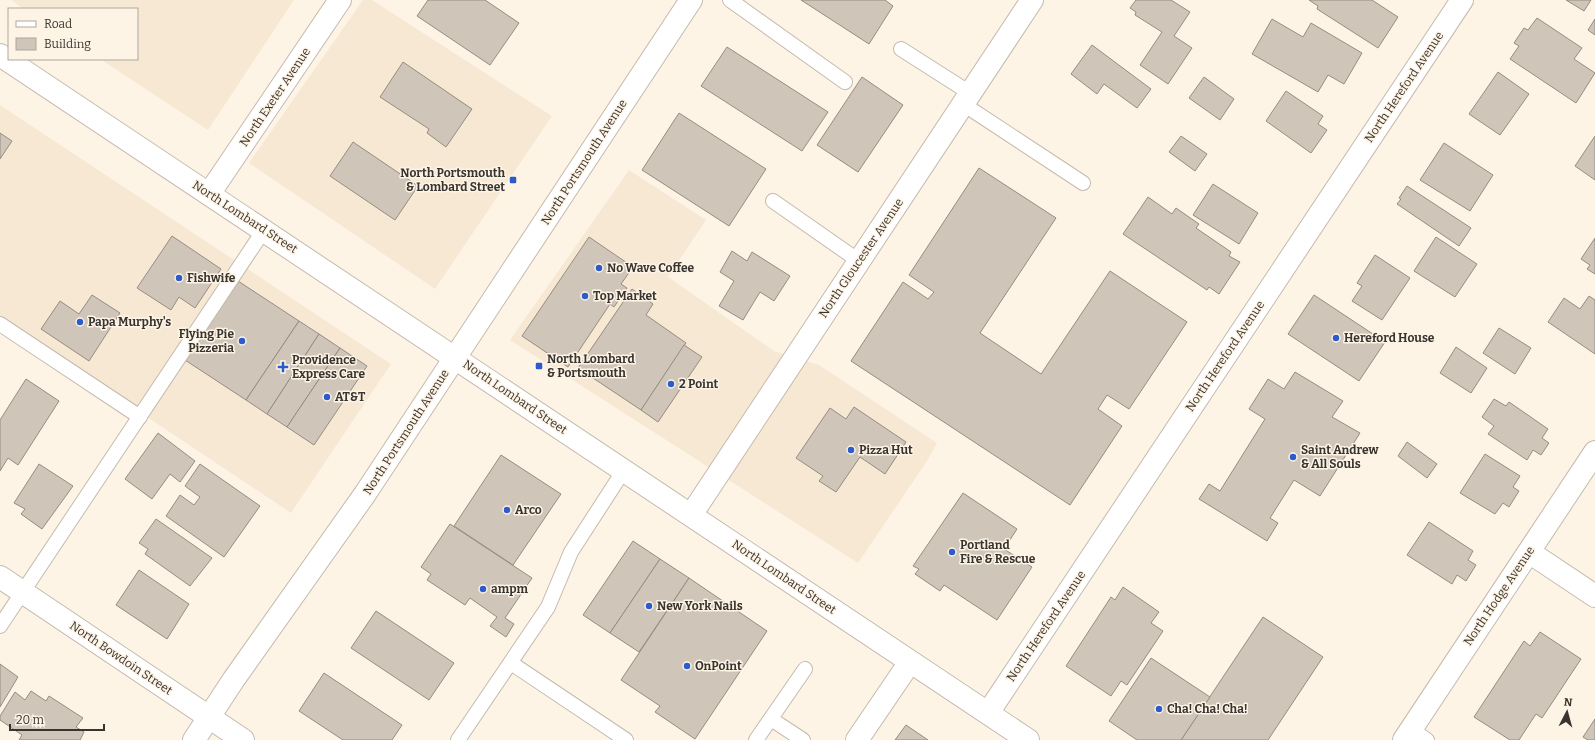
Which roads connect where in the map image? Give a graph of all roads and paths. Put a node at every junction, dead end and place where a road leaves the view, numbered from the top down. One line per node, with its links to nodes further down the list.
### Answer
1 (340, 0): 11 (street, North Exeter Avenue)
2 (691, 0): 16 (street, North Portsmouth Avenue)
3 (730, 0): 8 (lane)
4 (1032, 0): 9 (street, North Gloucester Avenue)
5 (1462, 0): 29 (street, North Hereford Avenue)
6 (901, 49): 9 (lane)
7 (0, 55): 11 (street, North Lombard Street)
8 (845, 82)
9 (967, 99): 10 (lane); 14 (street, North Gloucester Avenue)
10 (1083, 183)
11 (209, 194): 13 (street, North Lombard Street)
12 (773, 201): 14 (lane)
13 (264, 230): 16 (street, North Lombard Street); 17 (lane)
14 (859, 262): 20 (street, North Gloucester Avenue)
15 (0, 324): 17 (lane)
16 (455, 357): 19 (street, North Lombard Street); 30 (street, North Portsmouth Avenue)
17 (140, 417): 23 (lane)
18 (1595, 452): 21 (street, North Hodge Avenue)
19 (624, 470): 20 (street, North Lombard Street); 27 (lane)
20 (691, 515): 26 (street, North Lombard Street)
21 (1529, 552): 24 (street); 32 (street, North Hodge Avenue)
22 (0, 577): 23 (street, North Bowdoin Street)
23 (22, 592): 25 (lane); 30 (street, North Bowdoin Street)
24 (1595, 596)
25 (0, 626)
26 (910, 662): 29 (street, North Lombard Street); 39 (street)
27 (511, 663): 35 (lane); 36 (lane)
28 (805, 669): 31 (lane)
29 (988, 713): 40 (street, North Lombard Street)
30 (209, 718): 33 (street, North Portsmouth Avenue); 34 (street, North Bowdoin Street)
31 (771, 719): 37 (lane); 38 (lane)
32 (1414, 736)
33 (194, 740)
34 (243, 740)
35 (458, 740)
36 (626, 740)
37 (756, 740)
38 (803, 740)
39 (858, 740)
40 (1028, 740)

